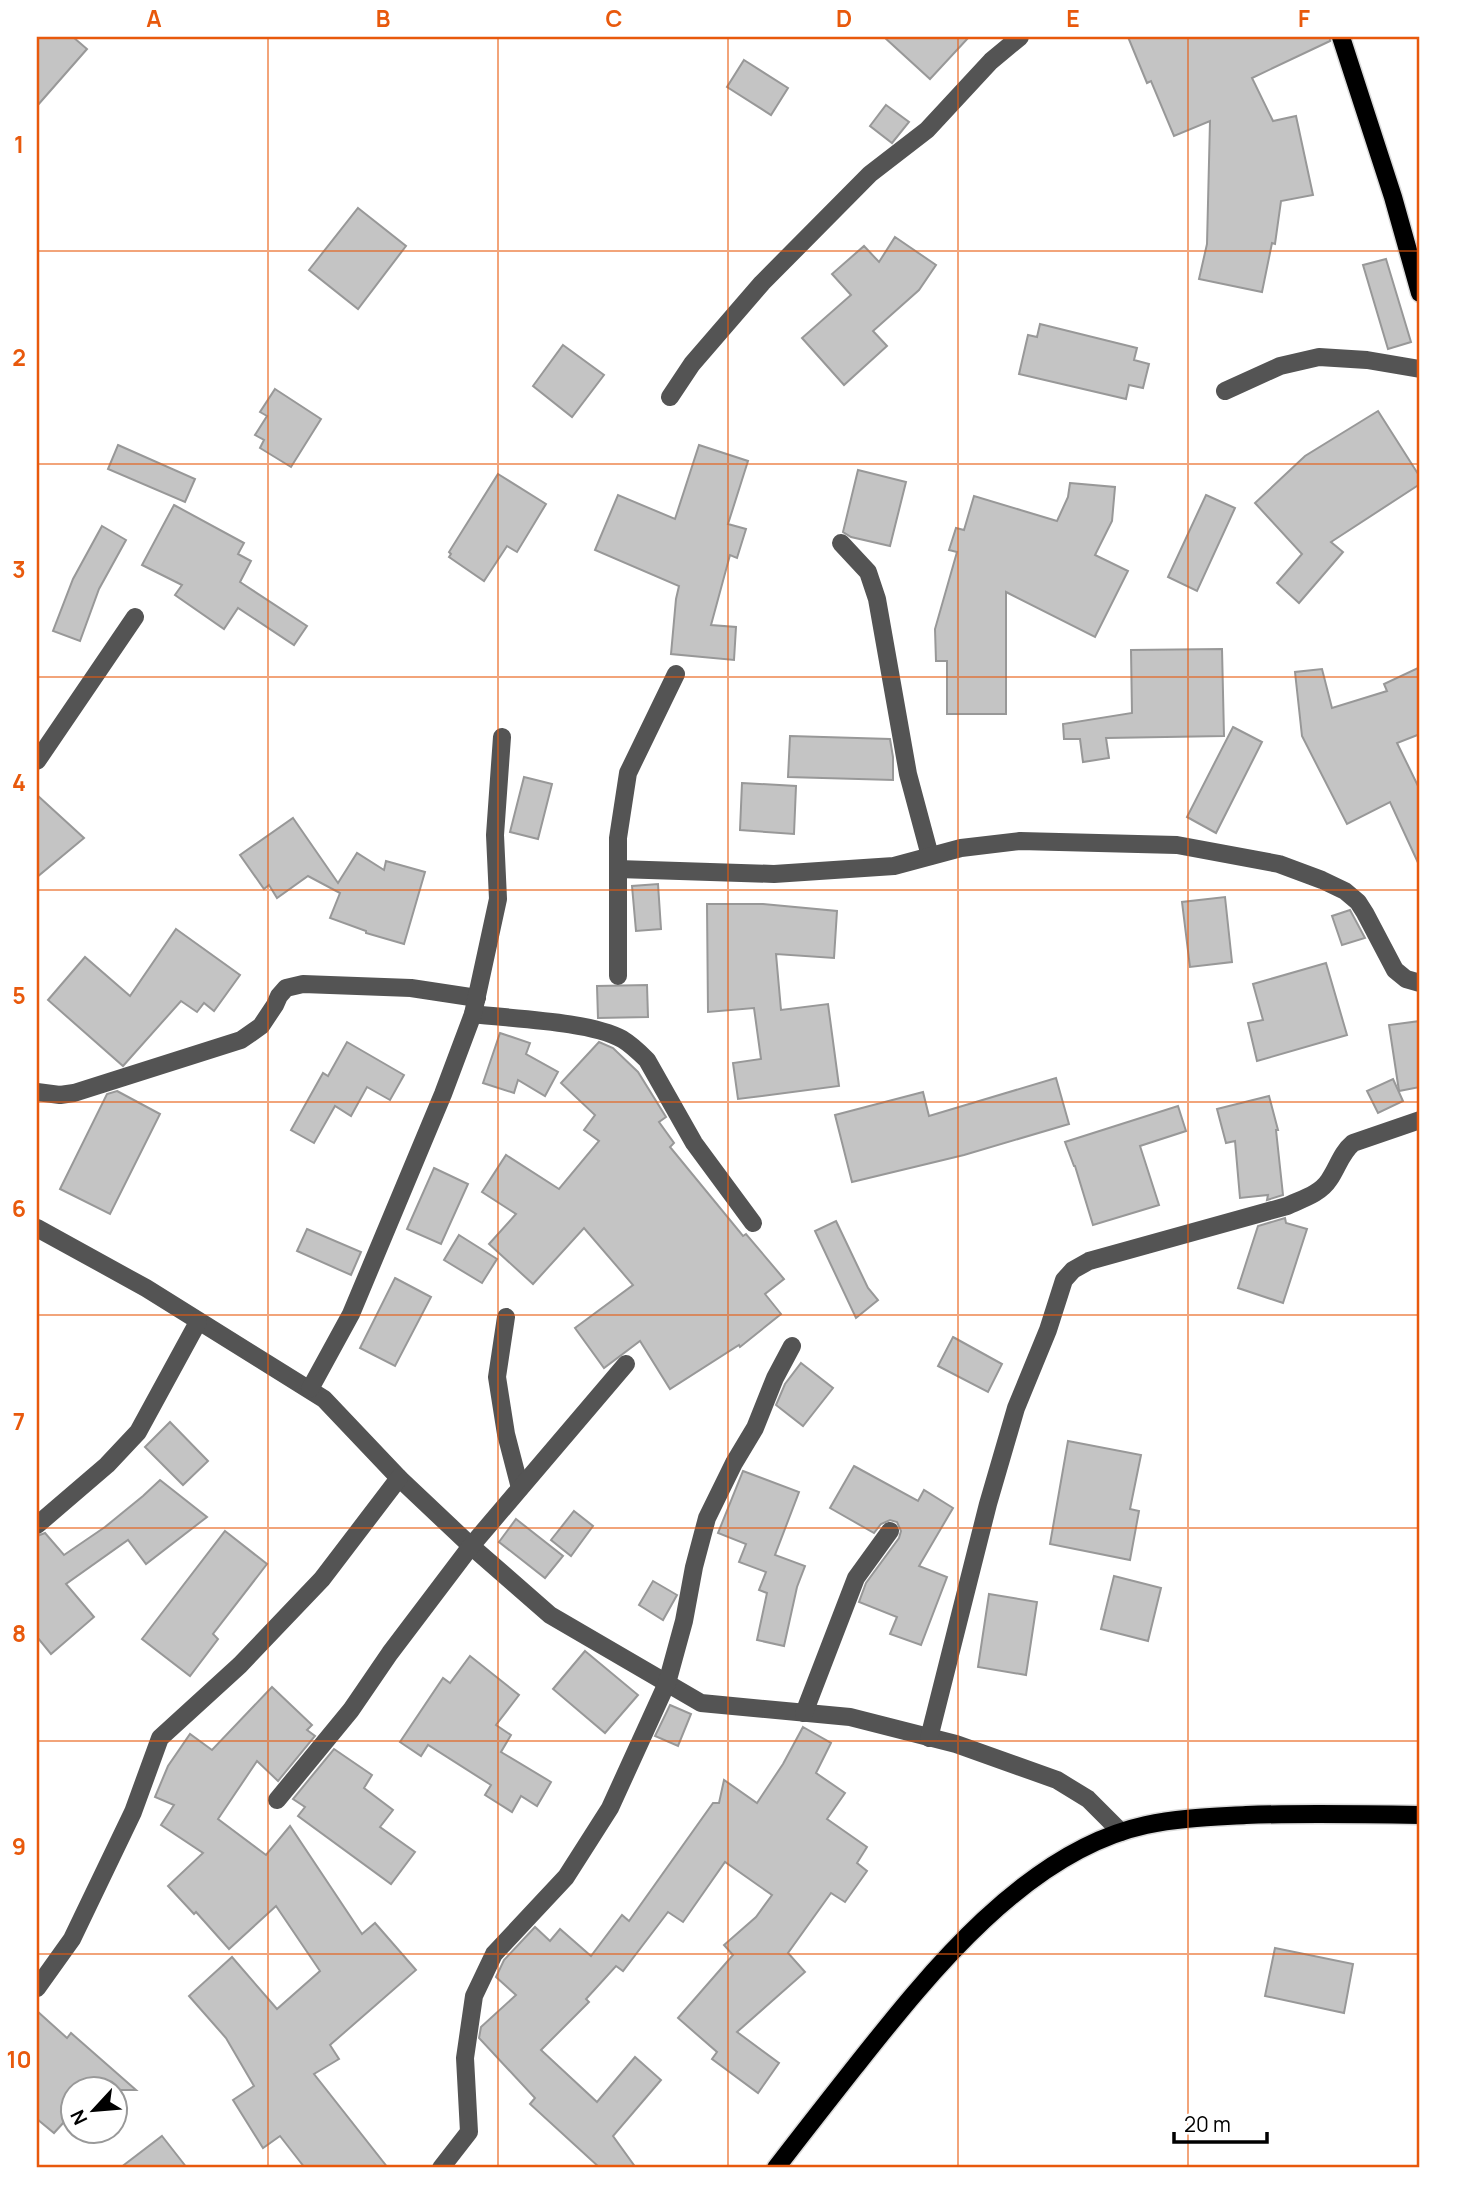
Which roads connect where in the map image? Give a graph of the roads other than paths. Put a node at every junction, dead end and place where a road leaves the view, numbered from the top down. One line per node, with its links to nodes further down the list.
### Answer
1 (1020, 37): 6 (street)
2 (1341, 37): 3 (main road)
3 (1420, 293)
4 (1420, 369): 5 (street)
5 (1225, 391)
6 (670, 397)
7 (841, 543): 12 (street)
8 (135, 617): 11 (street)
9 (676, 674): 13 (street)
10 (502, 737): 16 (street)
11 (37, 761)
12 (930, 856): 13 (street); 15 (street)
13 (618, 869): 14 (street)
14 (618, 976)
15 (1420, 983)
16 (475, 1006): 17 (street); 19 (street); 25 (street)
17 (37, 1091)
18 (1420, 1120): 33 (street)
19 (753, 1223)
20 (37, 1228): 22 (street)
21 (506, 1317): 27 (street)
22 (198, 1322): 25 (street); 28 (street)
23 (792, 1346): 31 (street)
24 (626, 1364): 27 (street)
25 (310, 1389): 26 (street)
26 (398, 1478): 30 (street); 37 (street)
27 (520, 1488): 30 (street)
28 (37, 1525)
29 (890, 1531): 32 (street)
30 (471, 1546): 31 (street); 34 (street)
31 (667, 1683): 32 (street); 38 (street)
32 (804, 1713): 33 (street)
33 (929, 1738): 36 (street)
34 (277, 1800)
35 (1420, 1815): 36 (main road)
36 (1121, 1832): 39 (main road)
37 (37, 1988)
38 (441, 2168)
39 (776, 2168)

